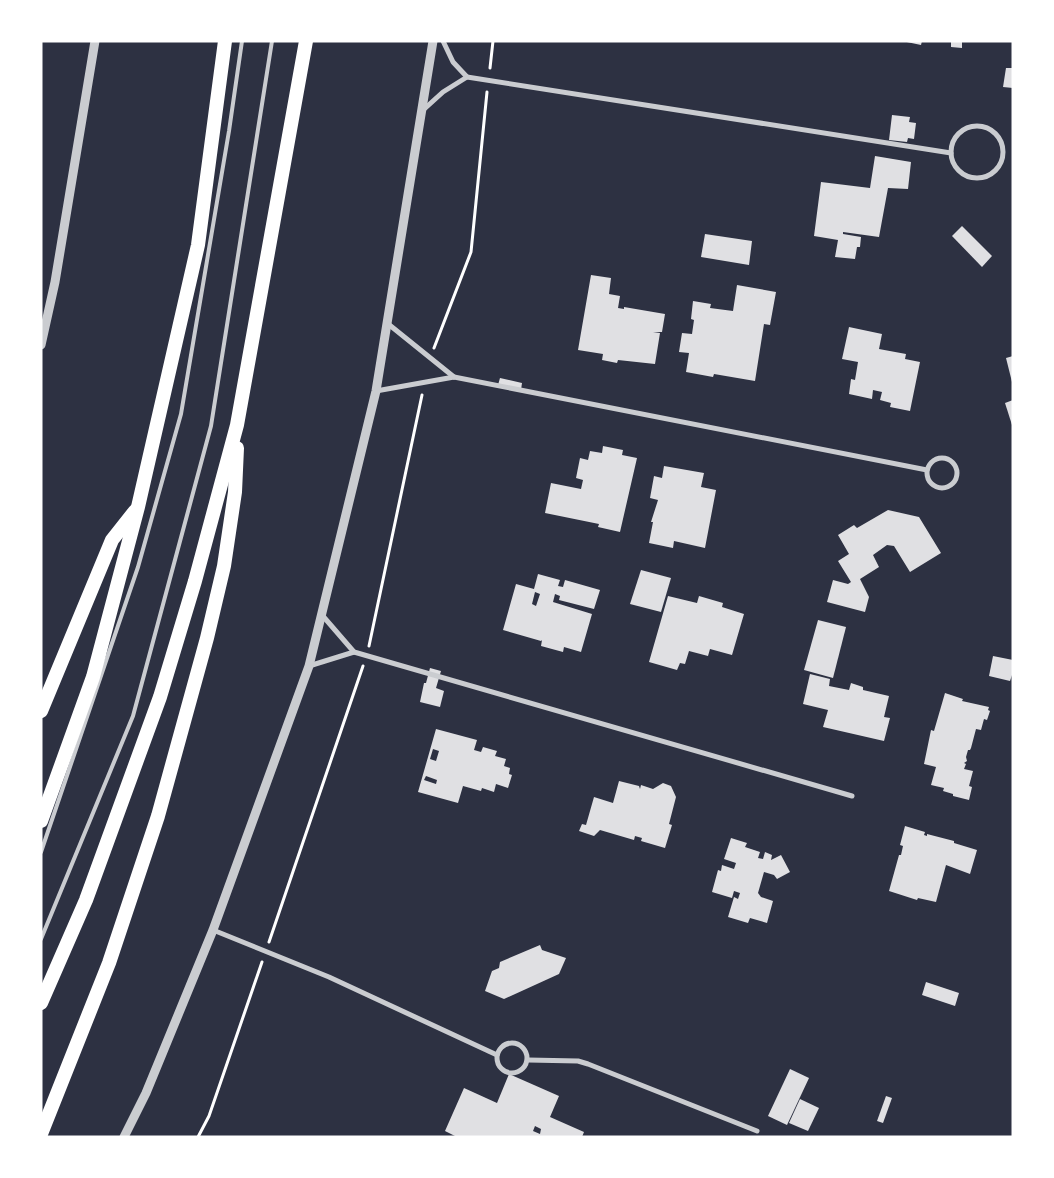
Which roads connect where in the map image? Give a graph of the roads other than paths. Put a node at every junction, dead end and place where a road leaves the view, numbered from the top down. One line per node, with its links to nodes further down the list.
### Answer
1 (96, 41): 12 (street)
2 (225, 41): 17 (highway)
3 (242, 41): 24 (lane)
4 (272, 41): 26 (lane)
5 (306, 41): 15 (highway)
6 (433, 41): 9 (street)
7 (443, 41): 8 (street)
8 (467, 77): 9 (street); 10 (street)
9 (421, 113): 11 (street)
10 (951, 153): 10 (street)
11 (387, 323): 13 (street); 14 (street)
12 (41, 345)
13 (454, 377): 14 (street); 16 (street)
14 (376, 391): 18 (street)
15 (237, 425): 27 (highway); 31 (highway)
16 (927, 470): 16 (street)
17 (138, 507): 21 (highway); 23 (highway)
18 (322, 615): 19 (street); 20 (street)
19 (354, 652): 20 (street); 22 (street)
20 (309, 666): 25 (street)
21 (41, 711)
22 (852, 796)
23 (41, 820)
24 (41, 852)
25 (213, 930): 28 (street); 32 (street)
26 (41, 939)
27 (41, 1003)
28 (497, 1055): 29 (street); 29 (street)
29 (528, 1060): 30 (street)
30 (757, 1131)
31 (41, 1134)
32 (124, 1137)

